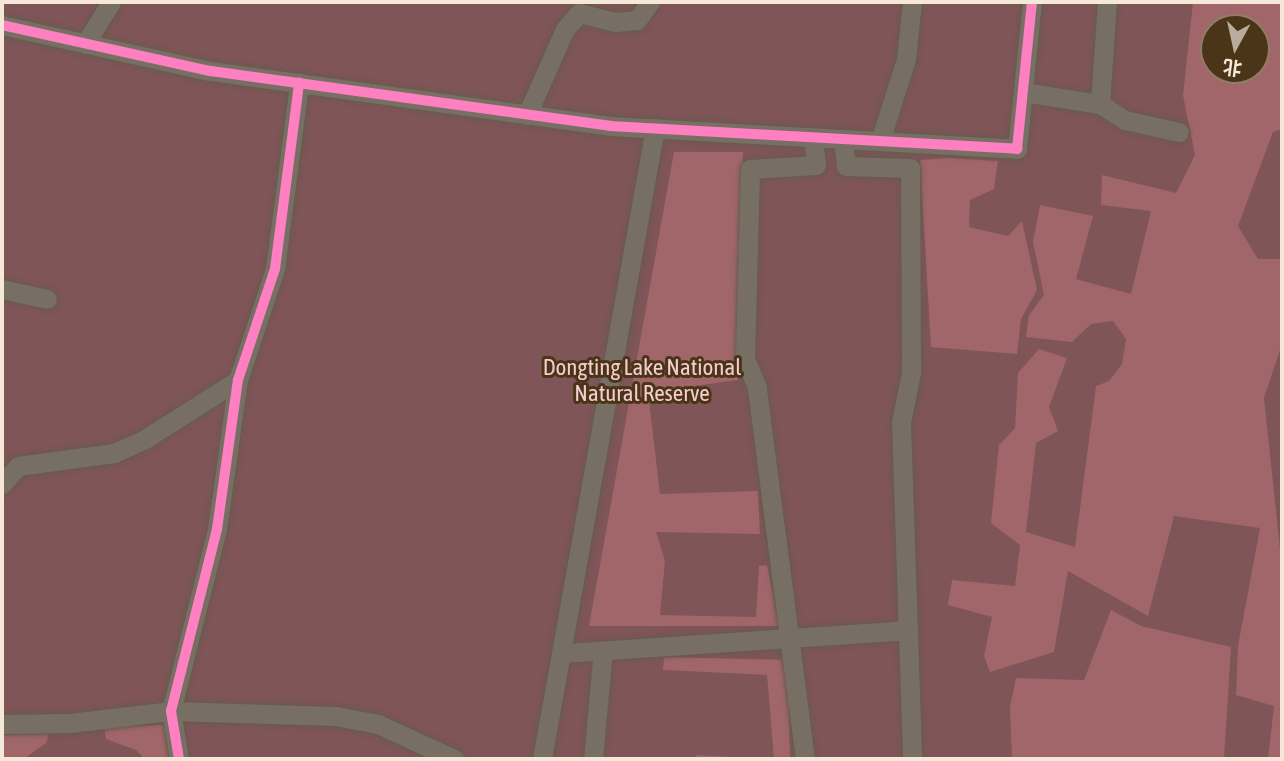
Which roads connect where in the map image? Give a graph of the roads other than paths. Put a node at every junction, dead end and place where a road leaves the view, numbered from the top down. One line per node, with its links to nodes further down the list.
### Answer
1 (111, 2): 7 (street)
2 (650, 2): 11 (street)
3 (912, 2): 16 (street)
4 (1032, 2): 9 (street)
5 (1107, 2): 10 (street)
6 (2, 25): 7 (street)
7 (85, 44): 8 (street)
8 (299, 83): 11 (street); 21 (street)
9 (1023, 92): 10 (street); 16 (street)
10 (1100, 104): 13 (street)
11 (527, 115): 12 (street)
12 (655, 128): 14 (street); 26 (street)
13 (1179, 132)
14 (813, 137): 15 (street); 17 (street)
15 (843, 139): 16 (street); 18 (street)
16 (880, 141)
17 (816, 165): 18 (street); 24 (street)
18 (846, 166): 23 (street)
19 (2, 289): 20 (street)
20 (47, 299)
21 (238, 380): 22 (street); 27 (street)
22 (2, 484)
23 (908, 630): 24 (street); 34 (street)
24 (787, 638): 25 (street); 33 (street)
25 (603, 650): 26 (street); 32 (street)
26 (564, 653): 31 (street)
27 (171, 711): 28 (street); 29 (street); 30 (street)
28 (2, 724)
29 (179, 759)
30 (454, 759)
31 (542, 759)
32 (593, 759)
33 (804, 759)
34 (912, 759)

